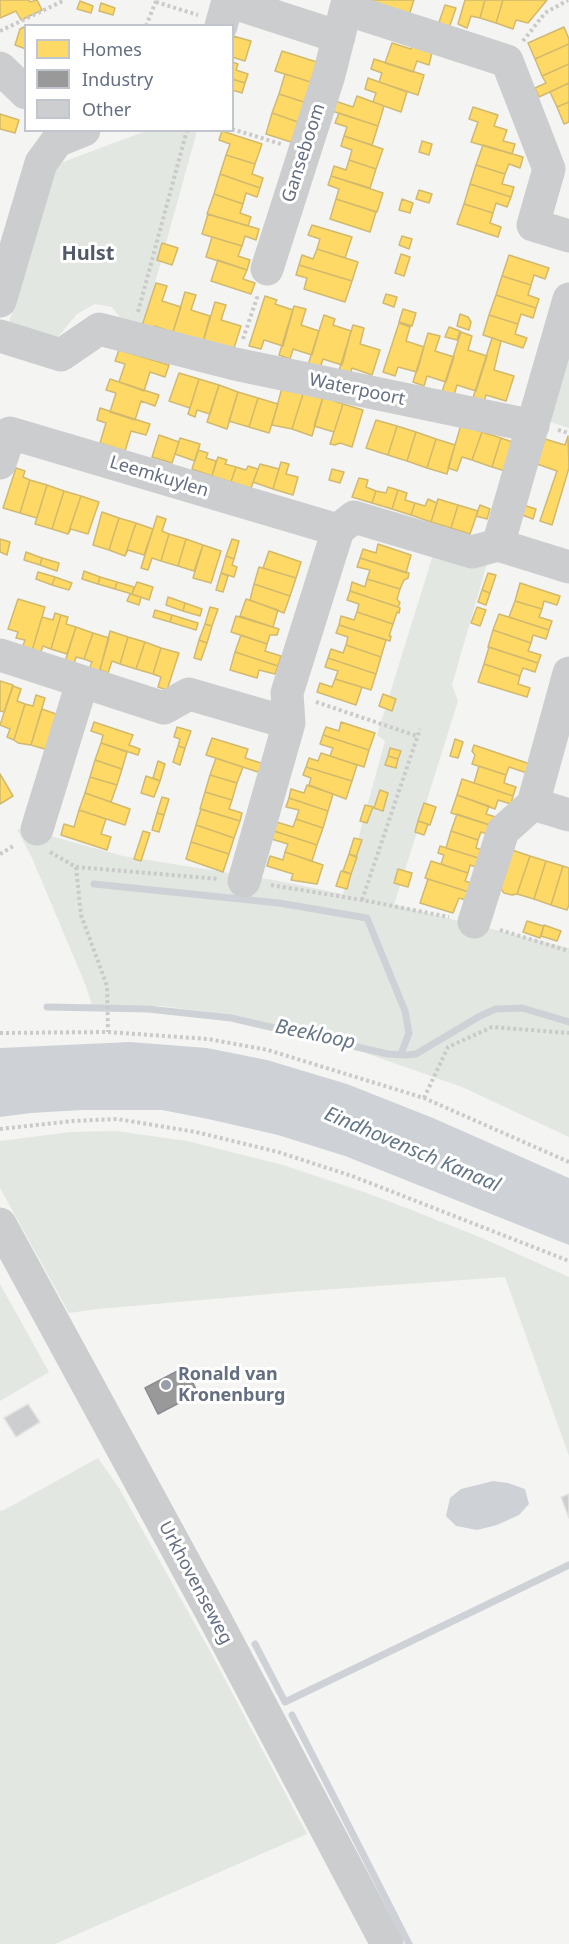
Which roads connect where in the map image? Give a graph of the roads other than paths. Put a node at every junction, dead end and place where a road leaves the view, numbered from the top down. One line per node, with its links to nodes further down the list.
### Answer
1 (225, 12): 2 (street)
2 (344, 15): 6 (street); 7 (street, Ganseboom)
3 (0, 68): 4 (street)
4 (24, 91)
5 (64, 134): 9 (street)
6 (569, 236)
7 (267, 269)
8 (569, 299): 11 (street)
9 (0, 301)
10 (0, 336): 11 (street, Waterpoort)
11 (533, 426): 14 (street)
12 (0, 463): 13 (street, Leemkuylen)
13 (338, 530): 14 (street); 19 (street)
14 (498, 545): 15 (street)
15 (569, 567)
16 (0, 656): 18 (street)
17 (569, 673): 20 (street)
18 (82, 683): 19 (street); 22 (street)
19 (288, 708): 23 (street)
20 (533, 804): 21 (street); 24 (street)
21 (569, 815)
22 (42, 839)
23 (244, 881)
24 (474, 922)
25 (0, 1224): 26 (street, Urkhovenseweg)
26 (387, 1944)

